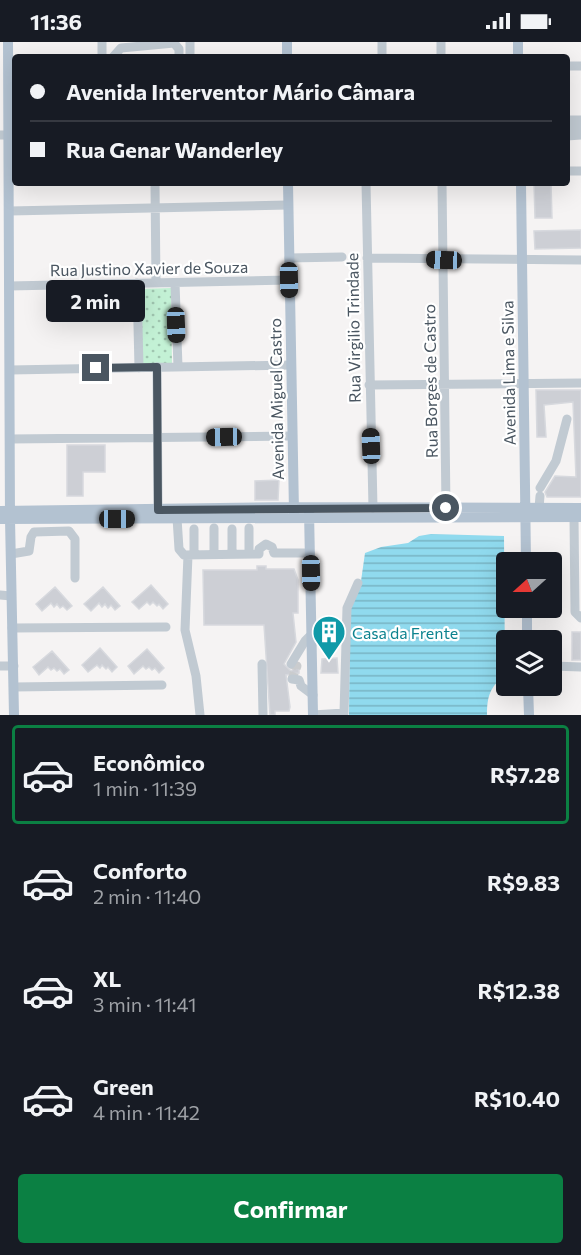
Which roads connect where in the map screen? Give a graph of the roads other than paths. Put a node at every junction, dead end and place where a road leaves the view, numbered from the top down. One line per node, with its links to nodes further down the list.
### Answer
1 (8, 42): 6 (main road)
2 (143, 46): 3 (street); 4 (street); 5 (street)
3 (114, 54)
4 (144, 54)
5 (179, 54)
6 (8, 135): 14 (main road)
7 (155, 186): 13 (street)
8 (288, 186): 12 (main road, Avenida Miguel Castro)
9 (366, 186): 17 (street, Rua Virgilio Trindade)
10 (442, 186): 18 (street, Rua Borges de Castro)
11 (521, 186): 19 (main road, Avenida Lima e Silva)
12 (288, 205): 13 (street); 16 (main road, Avenida Miguel Castro)
13 (155, 206): 14 (street); 22 (street)
14 (10, 211): 25 (main road)
15 (342, 257): 16 (street)
16 (289, 258): 21 (main road, Avenida Miguel Castro)
17 (367, 258): 18 (street); 34 (street, Rua Virgilio Trindade)
18 (444, 260): 19 (street); 35 (street, Rua Borges de Castro)
19 (522, 260): 20 (street); 32 (main road, Avenida Lima e Silva)
20 (581, 260)
21 (289, 280): 23 (street, Rua Justino Xavier de Souza); 27 (main road, Avenida Miguel Castro)
22 (156, 283): 23 (street, Rua Justino Xavier de Souza); 24 (street, Rua Justino Xavier de Souza)
23 (175, 283): 29 (street)
24 (137, 284): 25 (street, Rua Justino Xavier de Souza); 30 (street)
25 (9, 286): 26 (main road)
26 (5, 326): 31 (main road)
27 (291, 364): 29 (street); 37 (main road, Avenida Miguel Castro)
28 (157, 367): 29 (street); 30 (street); 38 (street)
29 (178, 367)
30 (139, 368): 31 (street)
31 (10, 370): 39 (main road)
32 (522, 383): 33 (street); 35 (street); 45 (main road, Avenida Lima e Silva)
33 (581, 383)
34 (369, 385): 35 (street); 42 (street, Rua Virgilio Trindade)
35 (445, 386): 43 (street, Rua Borges de Castro)
36 (567, 419): 40 (street)
37 (292, 436): 38 (street); 41 (main road, Avenida Miguel Castro)
38 (157, 438): 39 (street); 44 (street)
39 (10, 439): 48 (main road)
40 (540, 497): 45 (main road); 47 (main road)
41 (293, 507): 44 (main road); 46 (main road)
42 (373, 508): 43 (main road); 46 (main road)
43 (446, 508): 45 (main road)
44 (158, 510): 48 (main road)
45 (525, 512): 46 (main road); 47 (main road); 54 (main road, Avenida Lima e Silva)
46 (306, 513): 49 (main road); 55 (main road)
47 (579, 514): 64 (street)
48 (5, 515): 49 (main road); 56 (main road)
49 (177, 518): 59 (street)
50 (214, 528): 60 (street)
51 (232, 528): 57 (street)
52 (249, 528): 58 (street)
53 (194, 529): 59 (street)
54 (526, 552)
55 (310, 553): 58 (street); 67 (main road)
56 (11, 554): 61 (street); 63 (main road)
57 (232, 554): 58 (street); 60 (street)
58 (254, 554)
59 (191, 555): 60 (street); 80 (street)
60 (214, 555)
61 (75, 578)
62 (358, 583): 82 (street)
63 (6, 595): 66 (main road)
64 (578, 617)
65 (166, 627): 66 (street)
66 (12, 628): 71 (main road)
67 (312, 634): 69 (street); 77 (main road)
68 (262, 664): 81 (street)
69 (291, 664)
70 (0, 666): 71 (street)
71 (14, 666): 76 (main road)
72 (562, 666): 73 (street)
73 (581, 667)
74 (292, 679): 77 (street)
75 (162, 685): 76 (street)
76 (14, 687): 79 (main road)
77 (313, 695): 82 (main road)
78 (528, 696): 83 (main road)
79 (14, 715)
80 (200, 715)
81 (263, 715)
82 (313, 715)
83 (529, 715)

